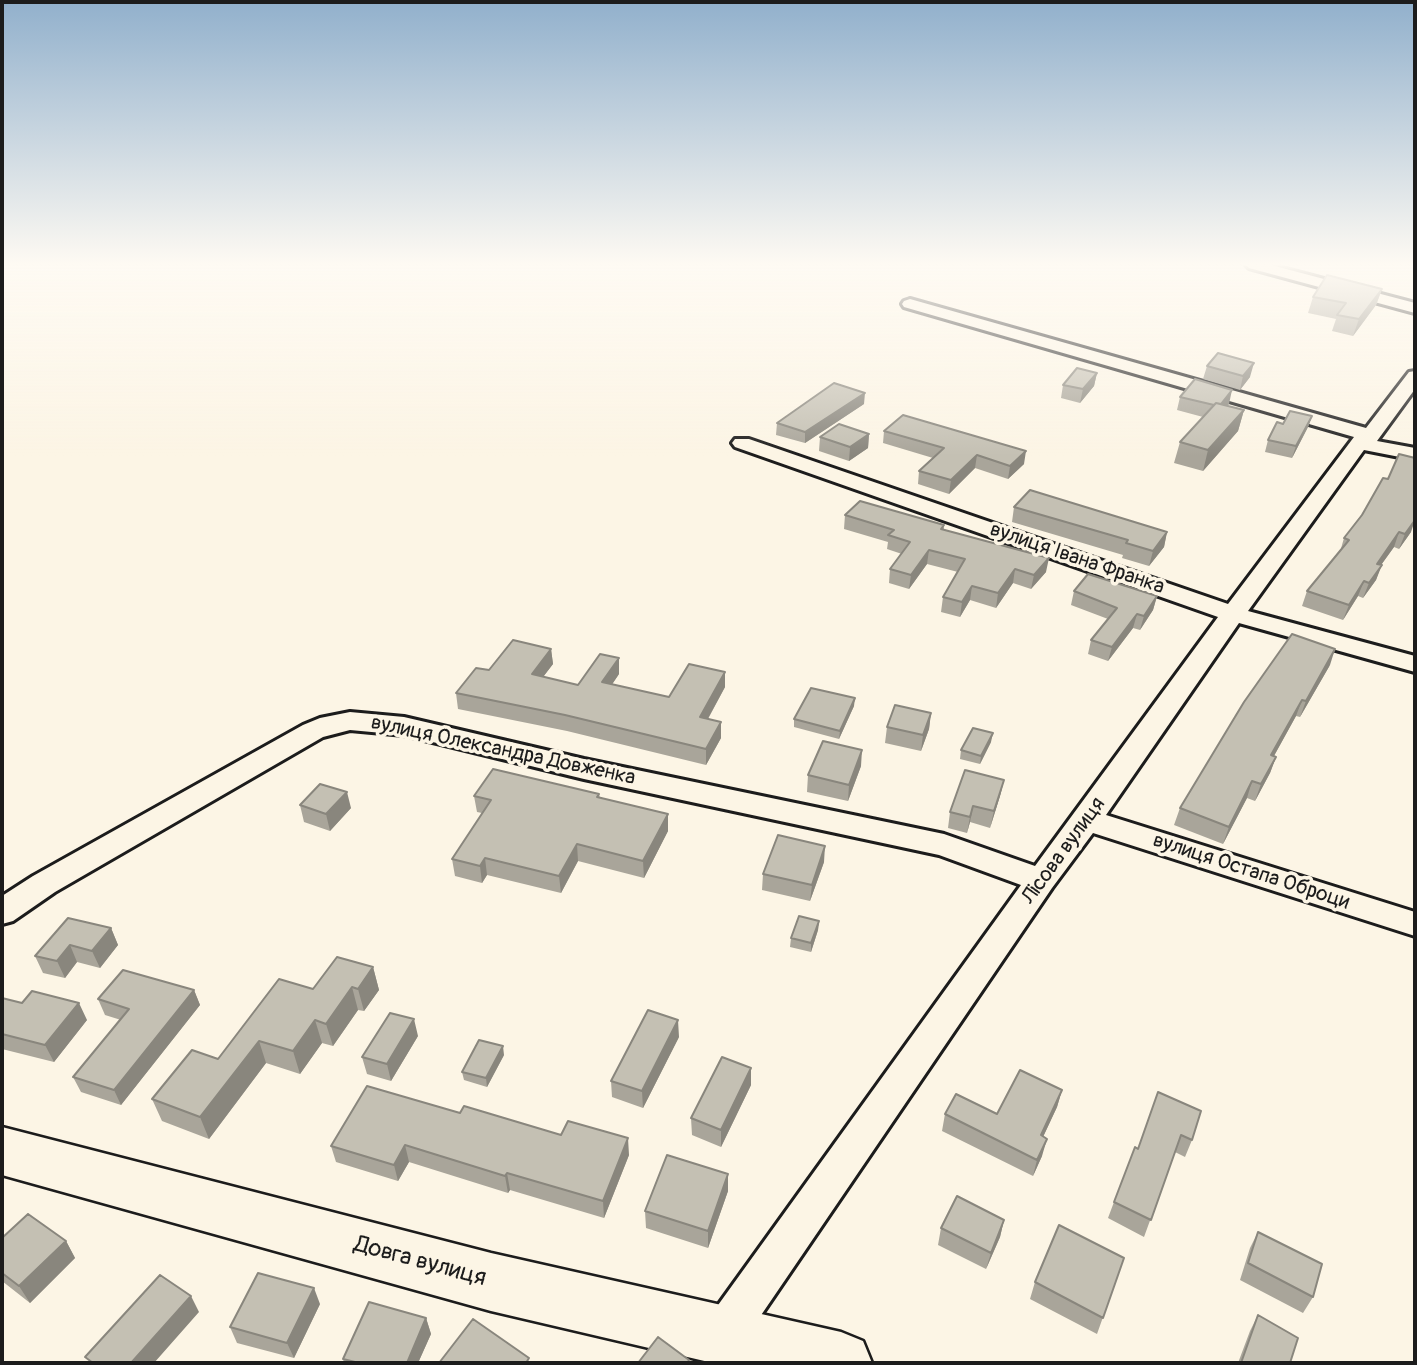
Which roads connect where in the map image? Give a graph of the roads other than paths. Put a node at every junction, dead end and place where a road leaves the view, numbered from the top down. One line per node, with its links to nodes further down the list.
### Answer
1 (993, 329): 3 (street)
2 (1415, 376): 3 (street, Лісова вулиця)
3 (1365, 439): 5 (street); 6 (street, Лісова вулиця)
4 (742, 443): 6 (street, вулиця Івана Франка)
5 (1415, 454)
6 (1233, 614): 7 (street, вулиця Івана Франка); 8 (street, Лісова вулиця)
7 (1415, 664)
8 (1087, 820): 9 (street, Лісова вулиця); 11 (street, вулиця Остапа Оброци)
9 (1041, 880): 10 (street, вулиця Олександра Довженка); 13 (street, Лісова вулиця)
10 (2, 912)
11 (1415, 925)
12 (2, 1151): 13 (street, Довга вулиця)
13 (723, 1334): 14 (street, Довга вулиця)
14 (841, 1363)

